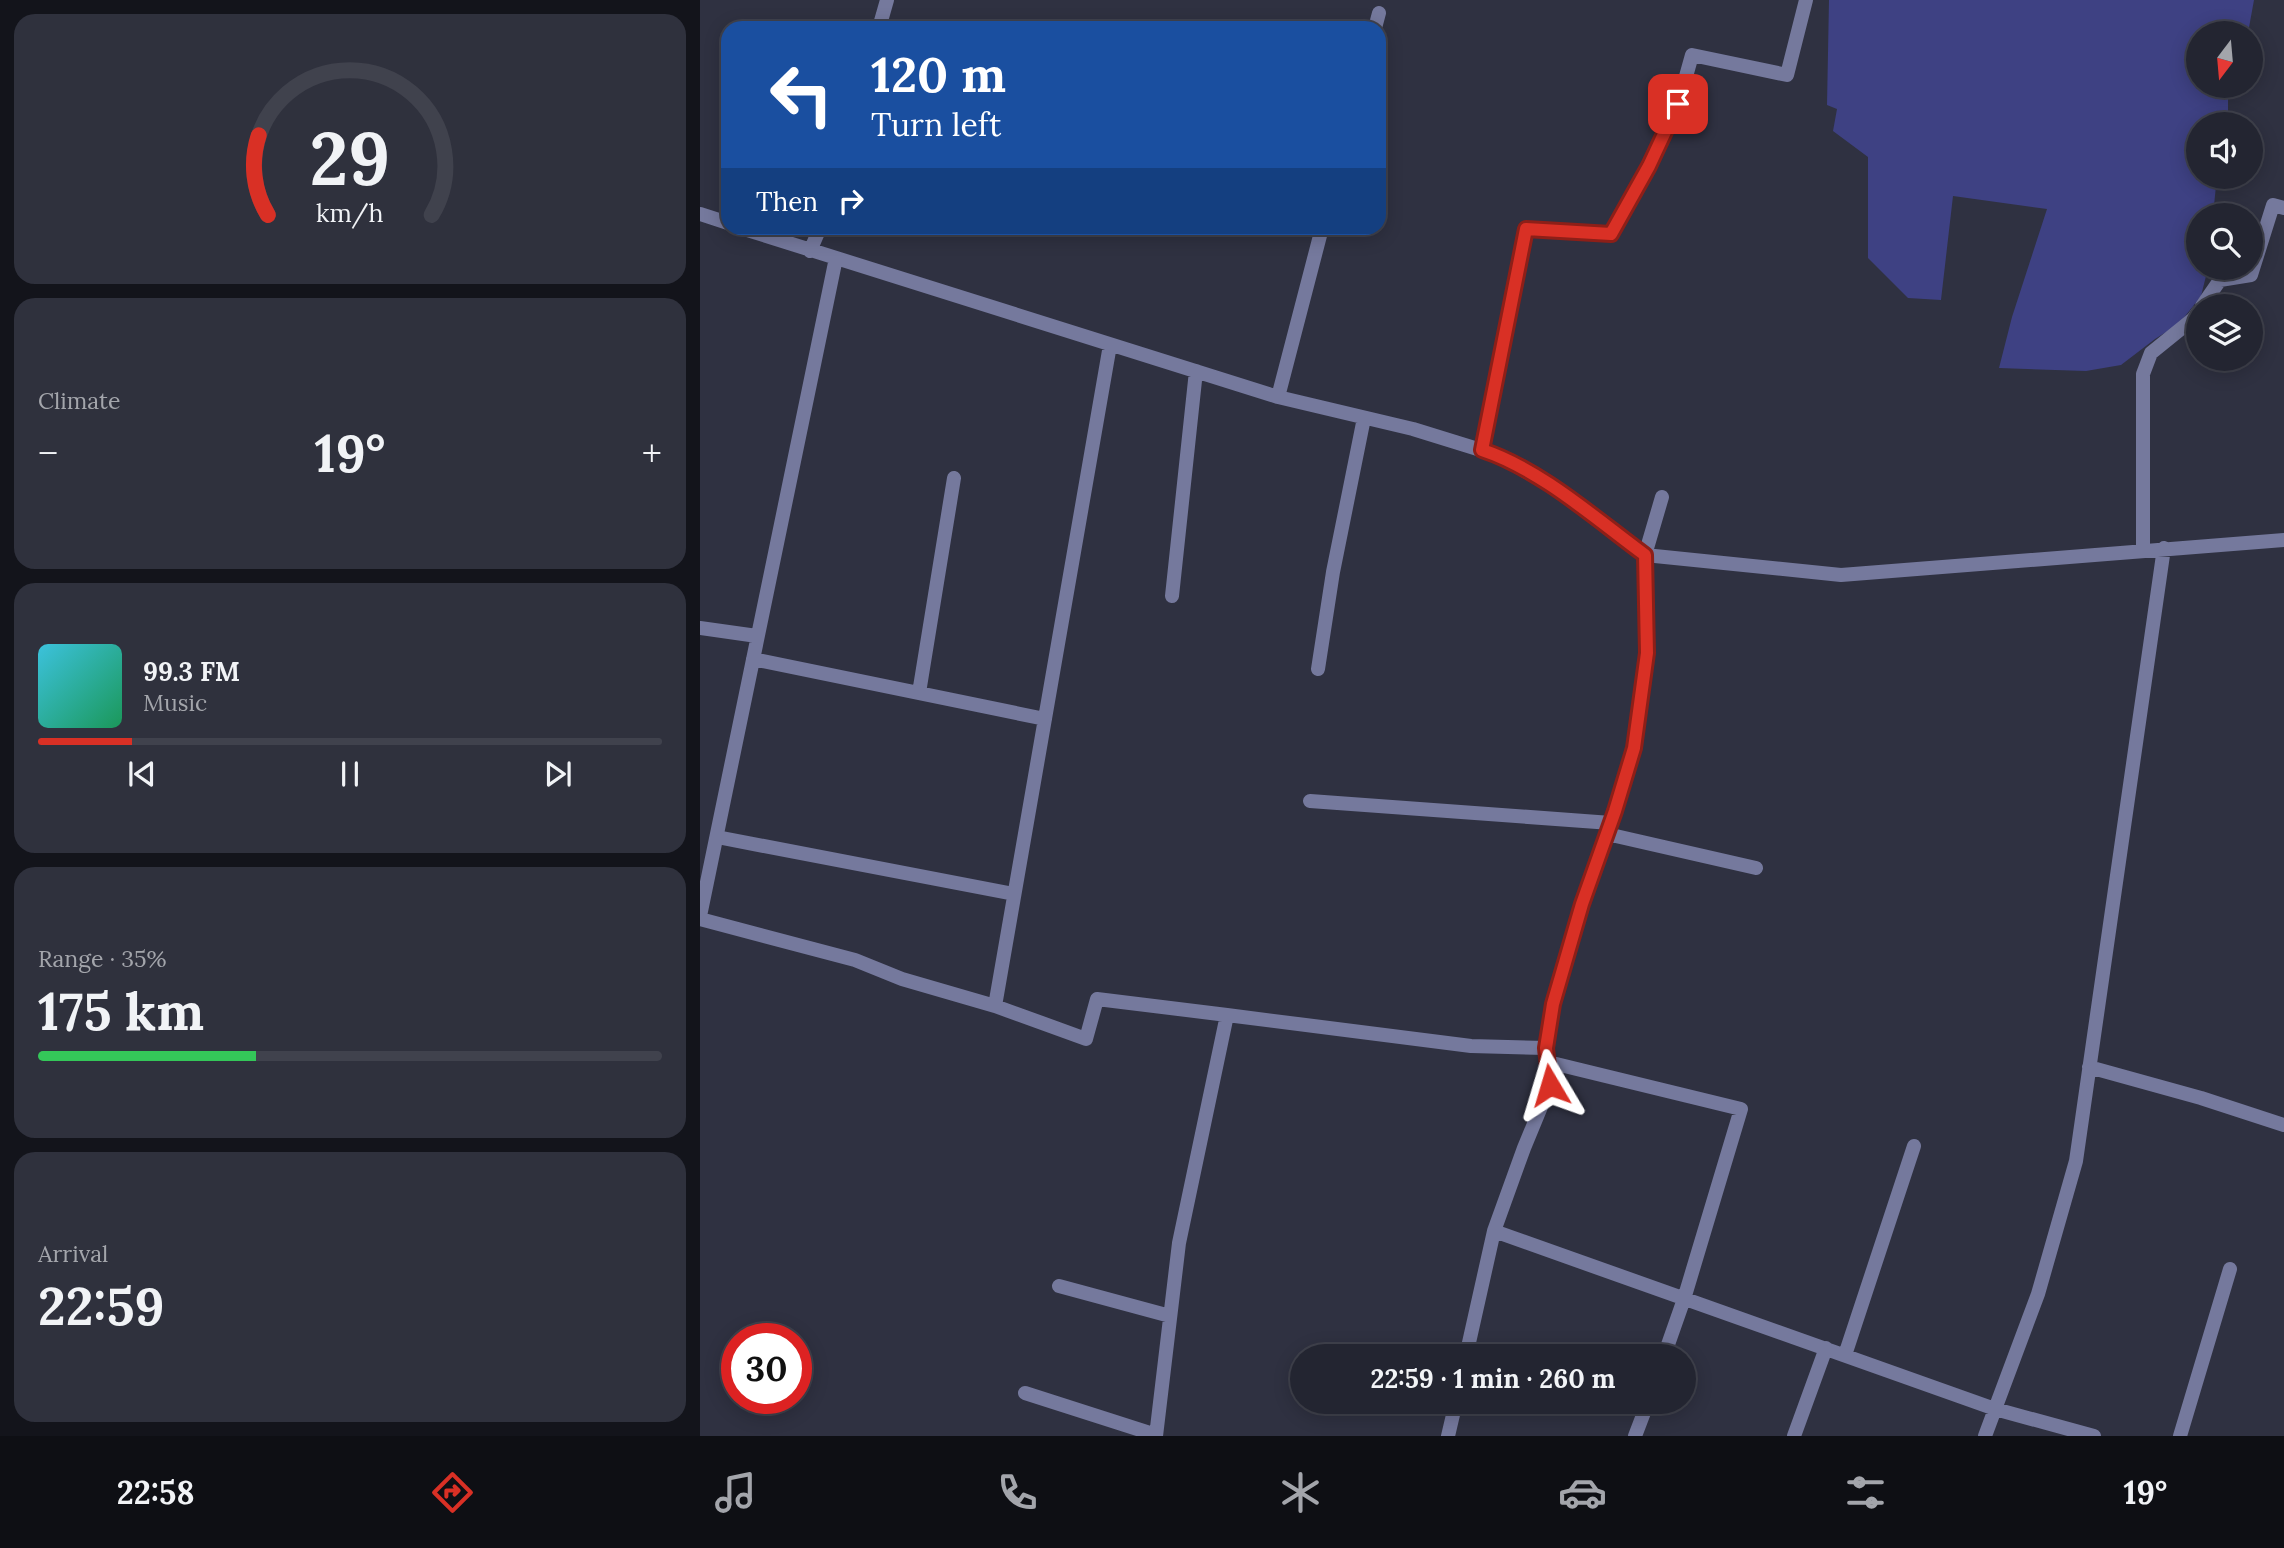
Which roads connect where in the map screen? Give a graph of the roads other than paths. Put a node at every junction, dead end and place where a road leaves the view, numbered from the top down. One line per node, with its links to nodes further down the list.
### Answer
1 (887, 0): 4 (street)
2 (1806, 0): 20 (street)
3 (1379, 13): 5 (street)
4 (881, 21)
5 (1377, 21)
6 (2284, 208): 14 (street)
7 (700, 214): 8 (street)
8 (721, 221)
9 (762, 235): 12 (street)
10 (817, 235): 12 (street)
11 (1320, 235): 18 (street)
12 (810, 251): 13 (street)
13 (836, 258): 16 (street); 29 (street)
14 (2210, 294)
15 (2186, 325): 25 (street)
16 (1110, 345): 17 (street); 33 (street)
17 (1196, 371): 18 (street); 27 (street)
18 (1279, 397): 19 (street)
19 (1364, 418): 20 (street); 31 (street)
20 (1482, 450): 26 (street)
21 (954, 478): 32 (street)
22 (1662, 497): 26 (street)
23 (2284, 540): 24 (street)
24 (2164, 548): 25 (street); 43 (street)
25 (2143, 550): 26 (street)
26 (1645, 555): 35 (street)
27 (1172, 596)
28 (700, 628): 29 (street)
29 (757, 636): 30 (street)
30 (753, 659): 32 (street); 36 (street)
31 (1318, 669)
32 (919, 693): 33 (street)
33 (1045, 719): 38 (street)
34 (1310, 801): 35 (street)
35 (1609, 828): 37 (street); 42 (street)
36 (717, 837): 38 (street); 39 (street)
37 (1756, 867)
38 (1014, 894): 40 (street)
39 (700, 918): 40 (street)
40 (995, 1006): 41 (street)
41 (1227, 1014): 42 (street); 50 (street)
42 (1547, 1055): 46 (street); 49 (street)
43 (2089, 1067): 44 (street); 56 (street)
44 (2284, 1125)
45 (1914, 1146): 54 (street)
46 (1494, 1231): 49 (street); 51 (street)
47 (2230, 1269): 65 (street)
48 (1059, 1286): 50 (street)
49 (1684, 1299): 52 (street); 53 (street)
50 (1170, 1316): 59 (street)
51 (1469, 1344)
52 (1668, 1344)
53 (1826, 1348): 54 (street); 62 (street)
54 (1845, 1355): 56 (street)
55 (1025, 1393): 59 (street)
56 (1995, 1409): 63 (street); 64 (street)
57 (1453, 1414): 60 (street)
58 (1643, 1414): 61 (street)
59 (1156, 1436)
60 (1448, 1436)
61 (1635, 1436)
62 (1794, 1436)
63 (1985, 1436)
64 (2094, 1436)
65 (2180, 1436)

